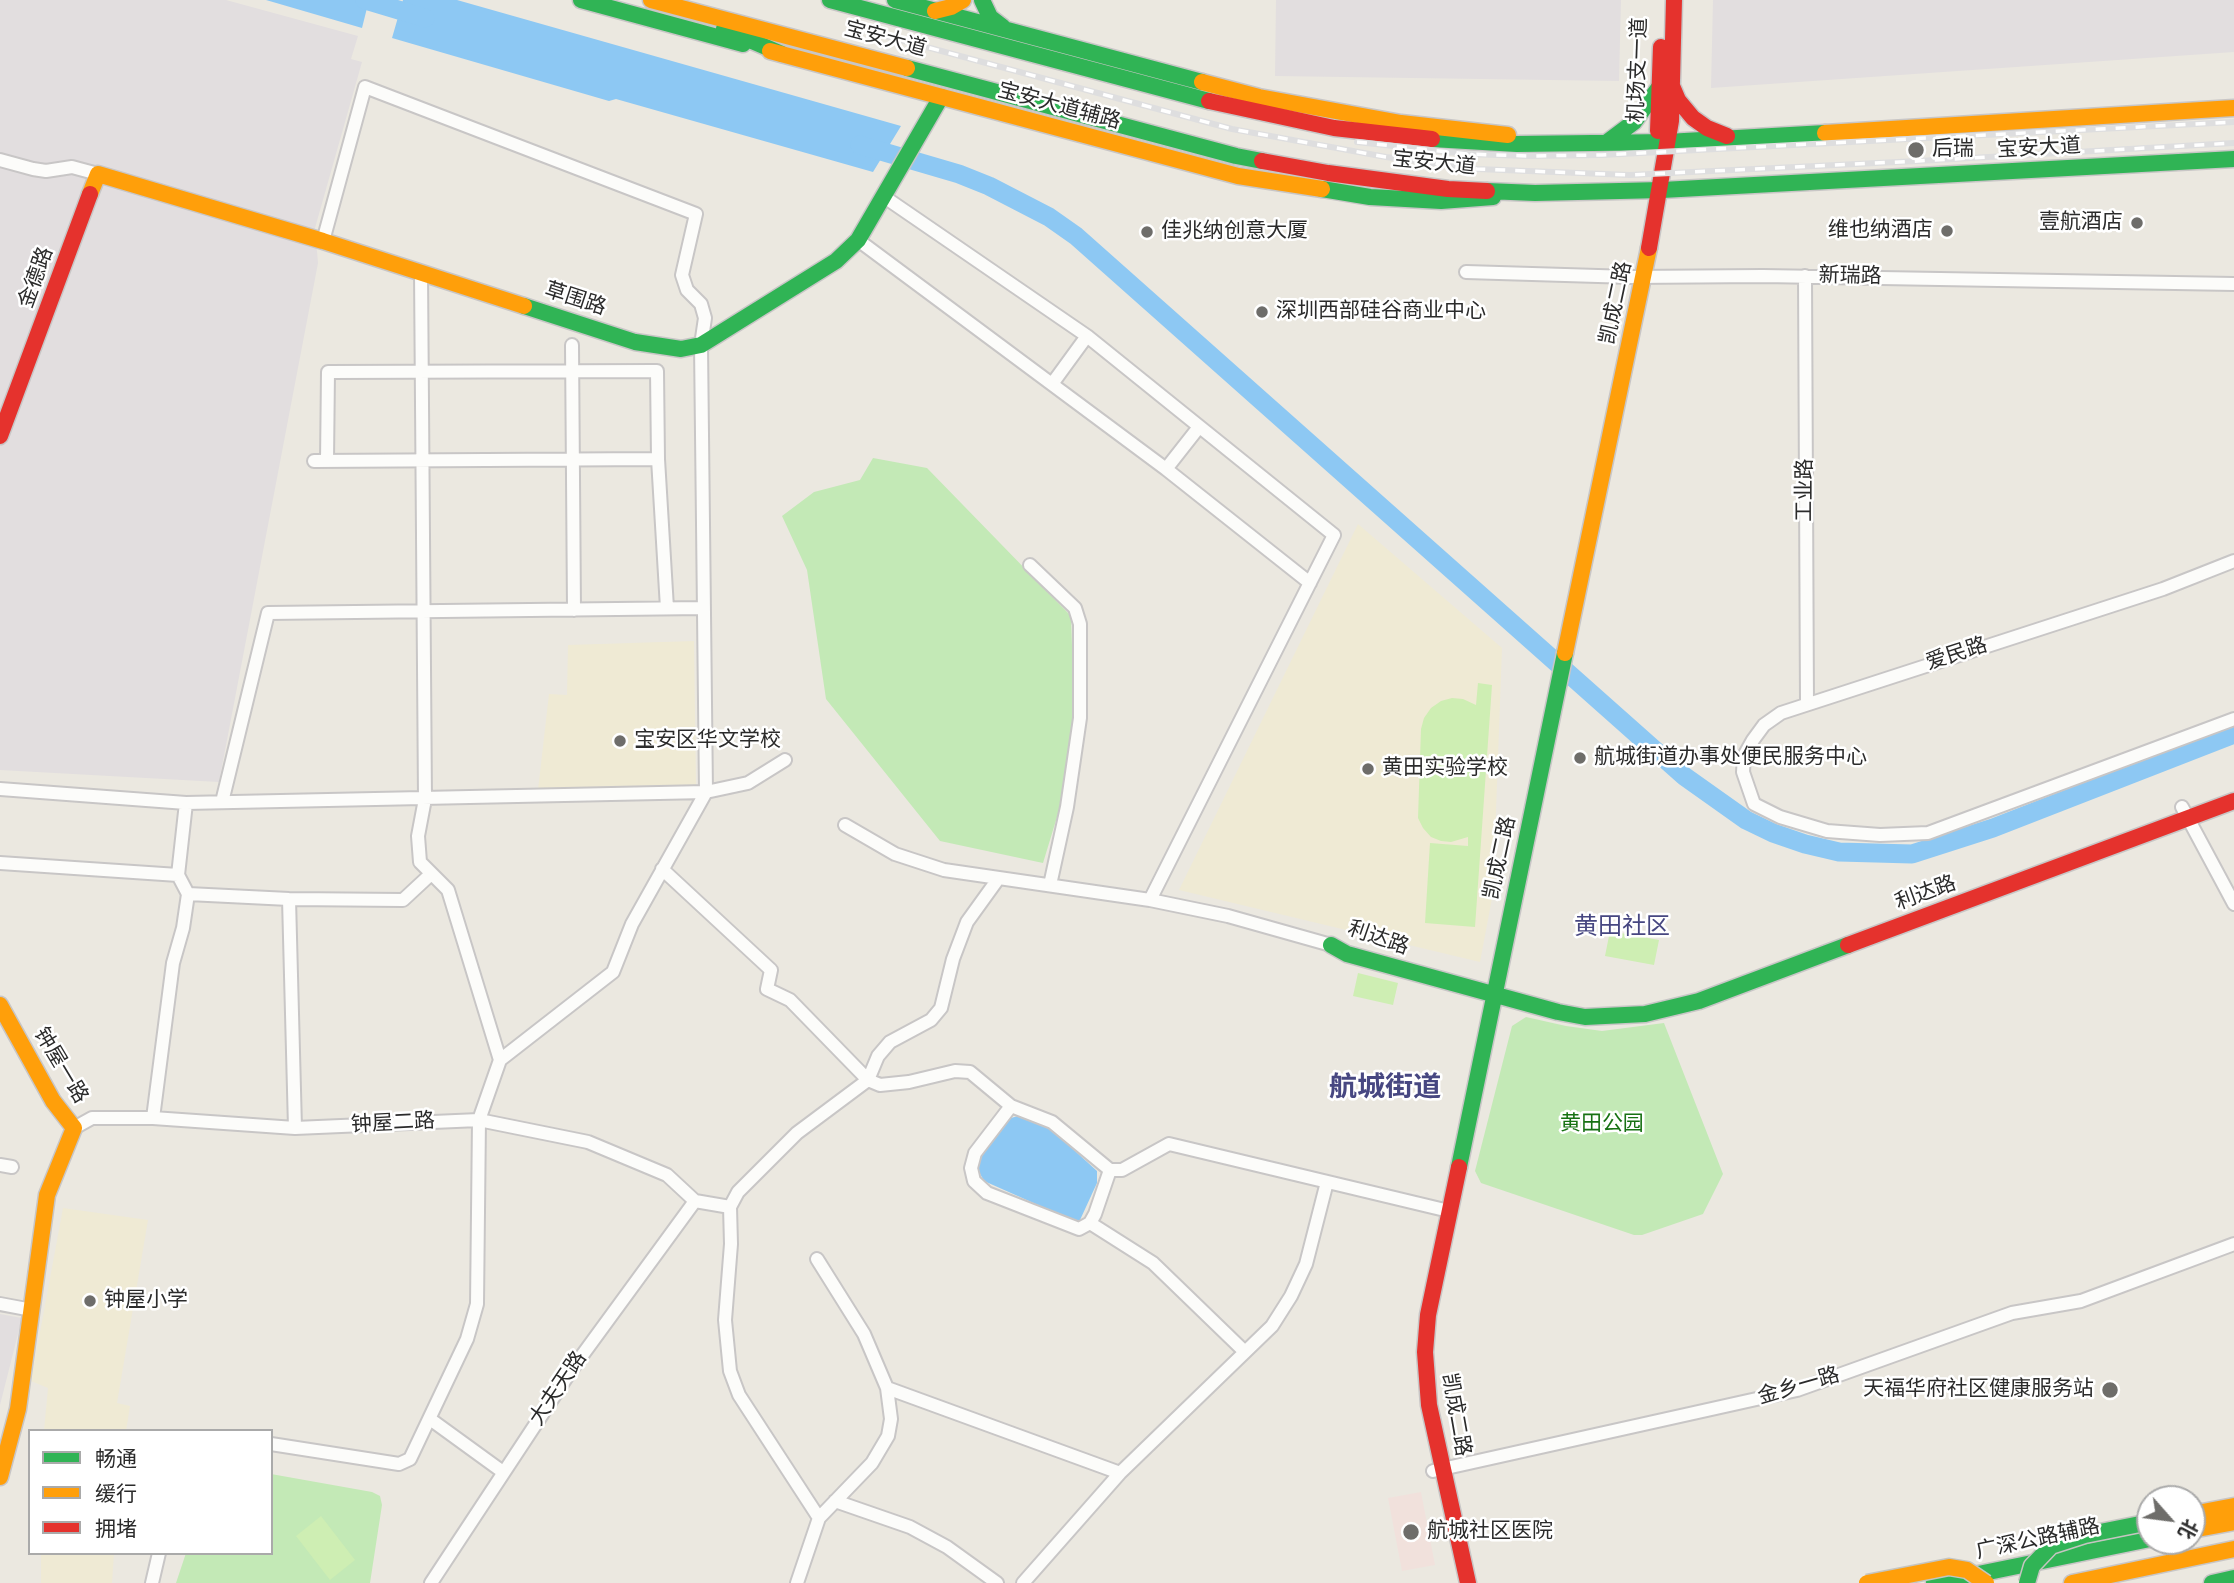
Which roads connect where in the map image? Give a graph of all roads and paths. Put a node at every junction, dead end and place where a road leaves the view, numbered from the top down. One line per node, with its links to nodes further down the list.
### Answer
1 (580, 0): 11 (main road, 宝安大道辅路)
2 (830, 0): 17 (main road, 宝安大道)
3 (895, 0): 9 (main road)
4 (963, 0): 9 (main road)
5 (982, 0): 10 (main road)
6 (1662, 0): 12 (main road, 机场支一道)
7 (1674, 0): 12 (main road, 机场支一道)
8 (658, 2): 11 (main road); 22 (main road, 宝安大道)
9 (936, 11): 10 (main road)
10 (1009, 31): 17 (main road)
11 (782, 54): 13 (main road, 宝安大道辅路)
12 (1666, 86): 15 (main road); 16 (main road, 机场支一道); 17 (main road)
13 (941, 97): 22 (main road, 宝安大道辅路); 23 (main road, 草围路)
14 (2234, 108): 15 (main road, 宝安大道)
15 (1735, 138): 16 (main road, 宝安大道)
16 (1663, 142): 17 (main road, 宝安大道); 21 (main road, 凯成二路)
17 (1604, 143)
18 (2234, 159): 21 (main road, 宝安大道)
19 (0, 160): 20 (street)
20 (98, 174): 25 (main road, 草围路); 38 (main road, 金德路)
21 (1654, 190): 22 (main road, 宝安大道); 29 (main road, 凯成二路)
22 (1535, 193)
23 (883, 196): 24 (main road, 草围路); 31 (street)
24 (858, 240): 33 (main road, 草围路); 36 (street)
25 (323, 241): 26 (main road, 草围路); 33 (street)
26 (421, 272): 33 (main road, 草围路); 34 (street)
27 (1466, 272): 29 (street, 新瑞路)
28 (1805, 276): 29 (street, 新瑞路); 30 (street, 新瑞路); 50 (street, 工业路)
29 (1637, 277): 73 (main road, 凯成二路)
30 (2234, 284)
31 (1087, 336): 36 (street); 37 (street)
32 (572, 345): 35 (street)
33 (701, 345): 47 (street)
34 (422, 372): 35 (street); 41 (street); 41 (street)
35 (572, 372): 39 (street); 40 (street)
36 (1052, 384): 42 (street)
37 (1199, 427): 42 (street); 45 (street)
38 (0, 436)
39 (658, 459): 40 (street); 46 (street)
40 (573, 460): 41 (street); 48 (street)
41 (422, 461): 49 (street)
42 (1166, 469): 45 (street)
43 (2234, 561): 50 (street, 爱民路)
44 (1030, 565): 67 (street)
45 (1310, 583): 70 (street)
46 (667, 608): 47 (street); 48 (street)
47 (704, 608): 55 (street)
48 (574, 610): 49 (street)
49 (424, 612): 56 (street); 58 (street)
50 (1807, 703): 51 (street, 爱民路)
51 (2234, 719)
52 (785, 760): 55 (street)
53 (2234, 788): 60 (main road, 利达路)
54 (0, 789): 59 (street)
55 (706, 792): 56 (street); 63 (street)
56 (425, 799): 58 (street); 64 (street)
57 (2234, 801): 60 (main road, 利达路)
58 (222, 802): 59 (street)
59 (186, 803): 65 (street)
60 (2185, 813): 71 (street); 73 (main road, 利达路)
61 (845, 825): 66 (street)
62 (0, 863): 65 (street)
63 (663, 869): 75 (street); 76 (street)
64 (432, 874): 69 (street); 75 (street)
65 (178, 875): 68 (street)
66 (998, 878): 67 (street); 76 (street)
67 (1050, 886): 70 (street)
68 (188, 894): 69 (street); 78 (street)
69 (289, 899): 81 (street)
70 (1150, 900): 72 (street)
71 (2234, 904)
72 (1331, 945): 73 (main road, 利达路)
73 (1490, 988): 86 (main road, 凯成二路)
74 (0, 1005): 80 (main road, 钟屋一路)
75 (500, 1060): 79 (street)
76 (868, 1080): 77 (street); 85 (street)
77 (1011, 1106): 82 (street); 87 (street)
78 (153, 1118): 80 (street, 钟屋二路); 81 (street, 钟屋二路)
79 (479, 1120): 81 (street, 钟屋二路); 84 (street, 钟屋二路); 94 (street)
80 (74, 1128): 91 (main road, 钟屋一路)
81 (295, 1128)
82 (1111, 1170): 83 (street); 87 (street)
83 (1326, 1182): 86 (street); 92 (street)
84 (695, 1201): 85 (street); 97 (street, 大夫天路)
85 (730, 1207): 103 (street)
86 (1444, 1210): 96 (main road, 凯成二路)
87 (1090, 1223): 92 (street)
88 (2234, 1244): 96 (street, 金乡一路)
89 (817, 1259): 93 (street)
90 (0, 1304): 91 (street)
91 (32, 1310): 99 (main road, 钟屋一路)
92 (1245, 1352): 98 (street)
93 (887, 1388): 98 (street); 100 (street)
94 (430, 1419): 95 (street); 97 (street)
95 (273, 1444)
96 (1438, 1470): 116 (main road, 凯成二路); 117 (main road, 凯成二路)
97 (503, 1472): 112 (street, 大夫天路)
98 (1120, 1473): 115 (street)
99 (0, 1477)
100 (835, 1501): 103 (street); 114 (street)
101 (2234, 1506): 102 (main road)
102 (2206, 1511)
103 (819, 1518): 113 (street)
104 (2234, 1522): 106 (main road)
105 (2136, 1525): 121 (main road, bridge)
106 (2206, 1527)
107 (2136, 1542): 119 (main road, 广深公路辅路)
108 (2234, 1549): 122 (main road)
109 (159, 1555): 111 (street)
110 (2234, 1578): 123 (main road)
111 (152, 1583)
112 (431, 1583)
113 (797, 1583)
114 (997, 1583)
115 (1023, 1583)
116 (1457, 1583)
117 (1468, 1583)
118 (1867, 1583): 120 (main road, bridge)
119 (1934, 1583)
120 (1986, 1583)
121 (2027, 1583)
122 (2072, 1583)
123 (2212, 1583)

